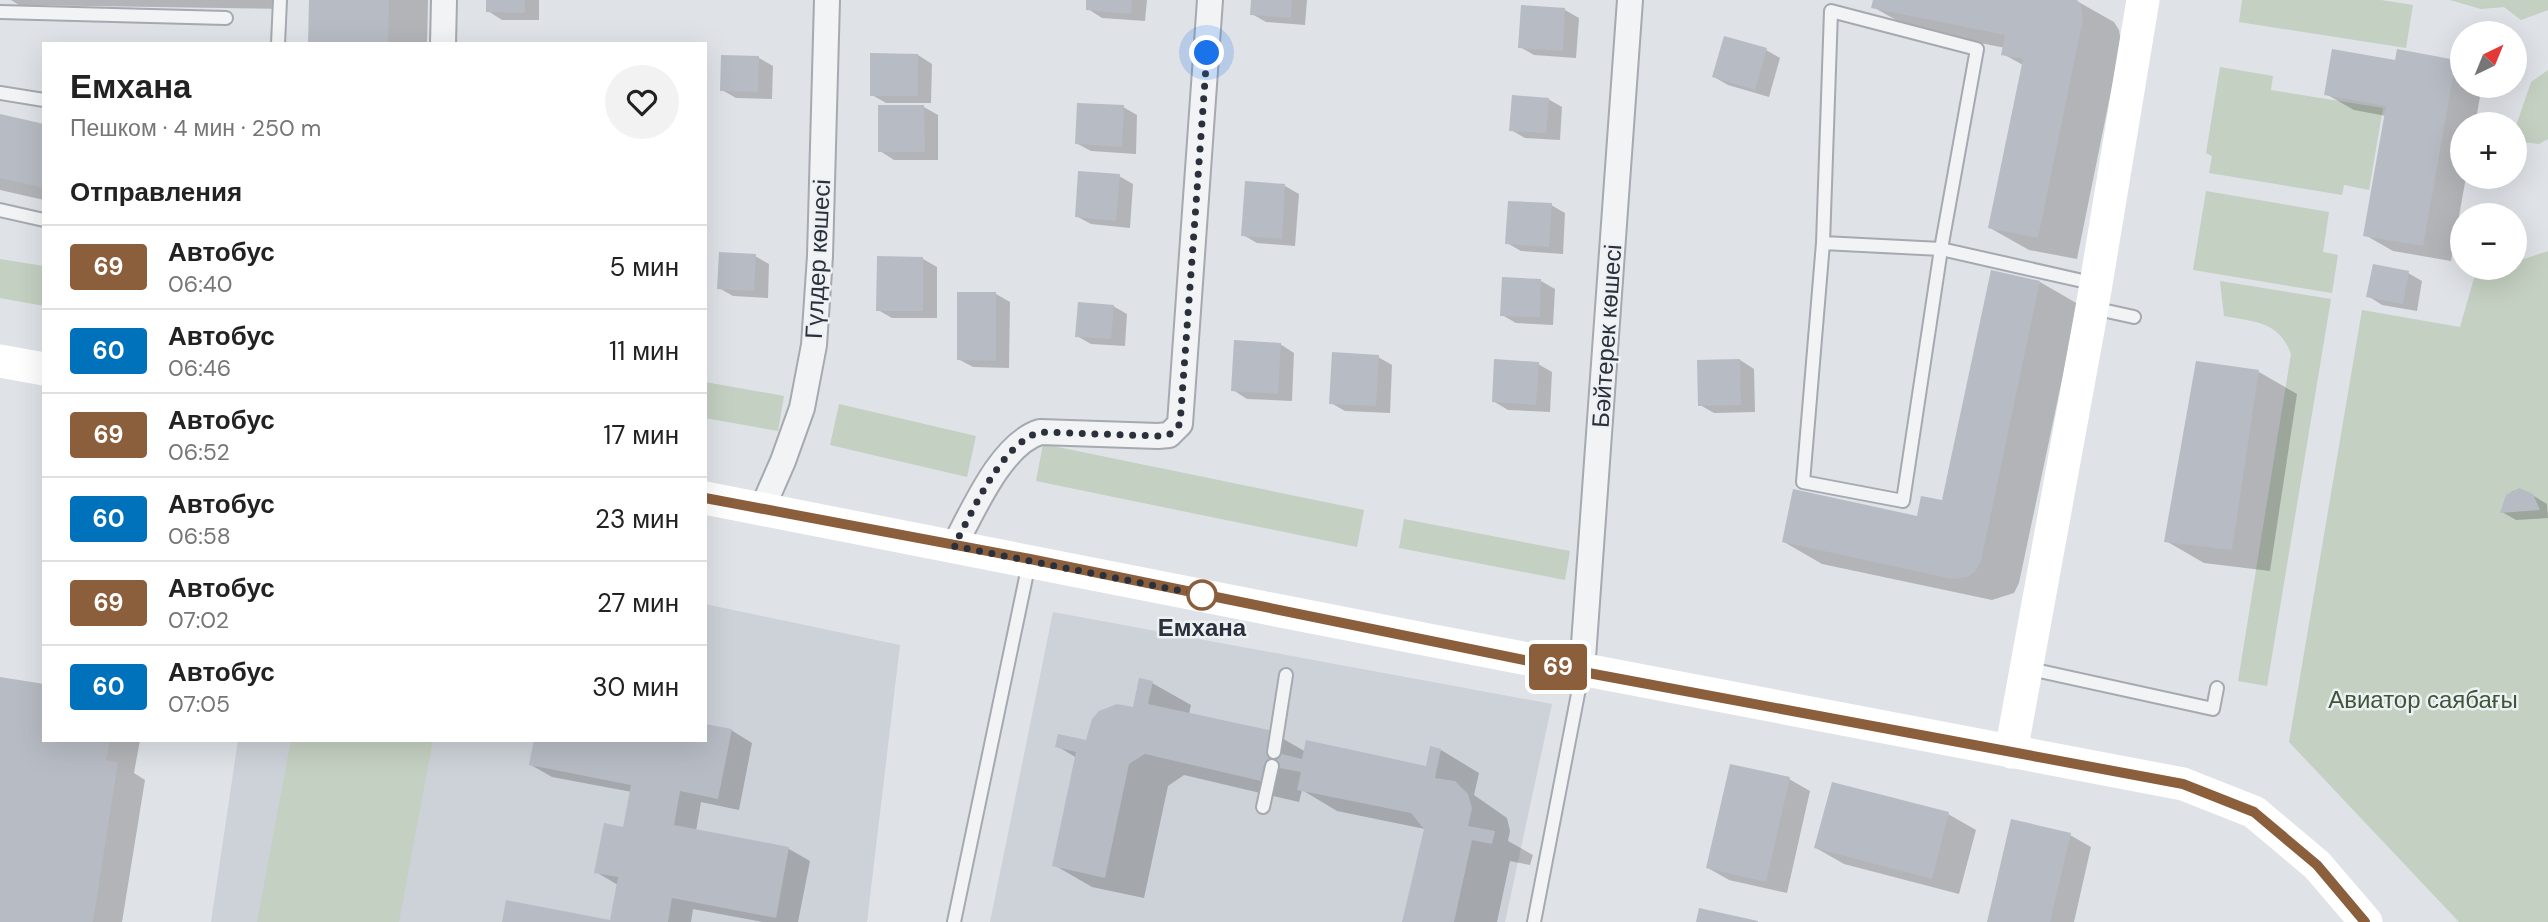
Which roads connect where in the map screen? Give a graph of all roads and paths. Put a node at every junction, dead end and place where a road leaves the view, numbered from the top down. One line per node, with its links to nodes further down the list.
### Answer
1 (280, 0): 9 (lane)
2 (444, 0): 10 (street)
3 (827, 0): 22 (street, Гүлдер көшесі)
4 (1210, 0): 23 (street)
5 (1630, 0): 26 (street, Бәйтерек көшесі)
6 (2143, 0): 17 (main road)
7 (0, 12): 8 (lane)
8 (226, 18)
9 (278, 42)
10 (443, 42)
11 (0, 93): 12 (lane)
12 (42, 100)
13 (0, 210): 14 (lane)
14 (42, 220)
15 (1823, 243): 16 (lane); 16 (lane); 16 (lane)
16 (1941, 249): 17 (lane)
17 (2094, 296): 18 (lane); 25 (main road)
18 (2134, 317)
19 (0, 361): 20 (main road)
20 (42, 369)
21 (707, 498): 22 (main road)
22 (762, 509): 23 (main road)
23 (954, 546): 24 (main road)
24 (1030, 559): 26 (main road); 33 (lane)
25 (2026, 668): 28 (lane); 30 (main road)
26 (1583, 672): 30 (main road); 34 (lane)
27 (1286, 675): 29 (lane)
28 (2217, 688)
29 (1274, 752)
30 (2011, 752): 35 (main road)
31 (1272, 766): 32 (lane)
32 (1263, 807)
33 (954, 922)
34 (1534, 922)
35 (2365, 922)

